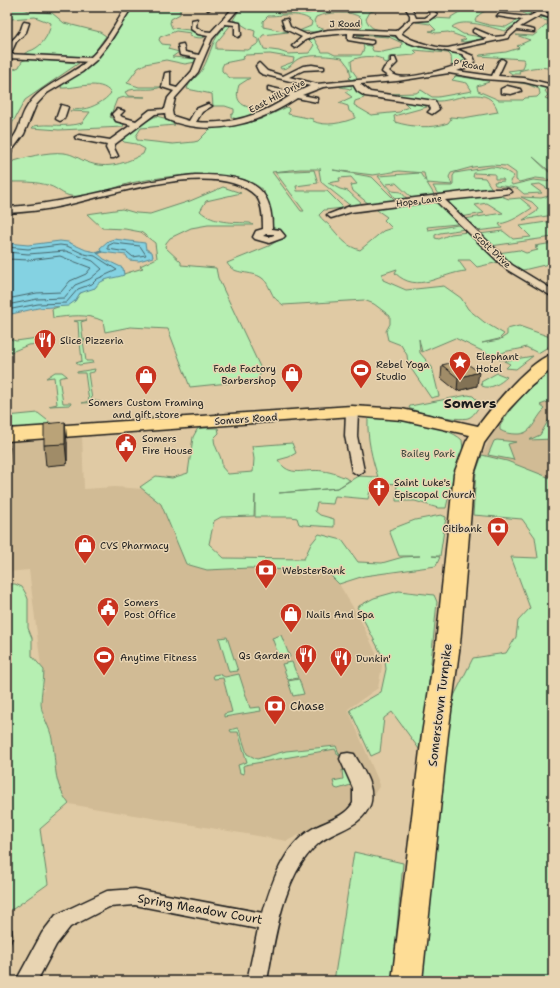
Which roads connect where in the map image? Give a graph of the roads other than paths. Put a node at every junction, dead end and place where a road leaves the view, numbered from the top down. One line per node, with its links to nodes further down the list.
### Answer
1 (129, 7): 38 (street)
2 (237, 7): 14 (street)
3 (402, 7): 4 (street)
4 (408, 7): 10 (street)
5 (525, 7): 6 (street); 8 (street)
6 (530, 7)
7 (431, 11): 10 (street)
8 (539, 14): 9 (street); 11 (street, East Hill Drive)
9 (553, 17)
10 (413, 19): 25 (street)
11 (527, 19): 15 (street); 18 (street, East Hill Drive)
12 (195, 20): 23 (street)
13 (285, 20): 27 (street)
14 (225, 22): 23 (street); 24 (street)
15 (494, 22)
16 (341, 25): 21 (street)
17 (23, 27): 33 (street)
18 (516, 28): 20 (street); 29 (street, East Hill Drive)
19 (475, 31): 29 (street)
20 (532, 31)
21 (338, 32): 22 (street, J Road); 27 (street, J Road)
22 (352, 32): 25 (street, J Road); 30 (street)
23 (212, 34): 36 (street)
24 (238, 35)
25 (399, 35): 26 (street); 35 (street, East Hill Drive)
26 (418, 36)
27 (306, 37): 34 (street)
28 (474, 39): 31 (street)
29 (495, 40): 31 (street, East Hill Drive)
30 (371, 42)
31 (481, 42): 35 (street, East Hill Drive)
32 (182, 45): 36 (street)
33 (13, 46): 38 (street)
34 (295, 46)
35 (448, 49): 43 (street, East Hill Drive)
36 (202, 57): 54 (street)
37 (393, 59): 48 (street)
38 (92, 60): 69 (street)
39 (502, 61): 47 (street)
40 (258, 65): 46 (street)
41 (428, 65): 45 (street)
42 (322, 68): 46 (street)
43 (448, 71): 45 (street, East Hill Drive); 47 (street, P Road)
44 (168, 73): 54 (street)
45 (434, 73): 48 (street, East Hill Drive)
46 (285, 77): 50 (street)
47 (494, 78): 51 (street); 53 (street, P Road)
48 (397, 79): 49 (street, East Hill Drive)
49 (355, 82): 50 (street, East Hill Drive); 61 (street)
50 (316, 86): 55 (street, East Hill Drive)
51 (553, 87)
52 (271, 89): 55 (street)
53 (505, 89)
54 (178, 90): 60 (street)
55 (293, 96): 56 (street); 65 (street, East Hill Drive)
56 (310, 98)
57 (208, 106): 64 (street)
58 (64, 107): 62 (street)
59 (120, 111): 63 (street)
60 (168, 111): 63 (street); 64 (street, East Hill Drive)
61 (432, 112)
62 (60, 119)
63 (138, 124): 68 (street)
64 (191, 124): 65 (street, East Hill Drive)
65 (210, 125): 66 (street)
66 (196, 131)
67 (79, 137): 68 (street)
68 (112, 143): 70 (street)
69 (7, 150)
70 (114, 156)
71 (508, 192): 72 (street, Hope Lane)
72 (438, 198): 74 (street, Hope Lane); 76 (street, Scott Drive)
73 (7, 210): 75 (street)
74 (331, 215)
75 (268, 230)
76 (553, 294)
77 (553, 359): 79 (main road, Somerstown Turnpike)
78 (352, 411): 79 (main road, Somers Road); 80 (main road, Somers Road); 81 (street)
79 (483, 433): 86 (main road, Somerstown Turnpike)
80 (7, 435)
81 (358, 471)
82 (348, 759): 83 (street)
83 (268, 922): 84 (street, Spring Meadow Court); 85 (street)
84 (26, 981)
85 (256, 981)
86 (407, 981)

